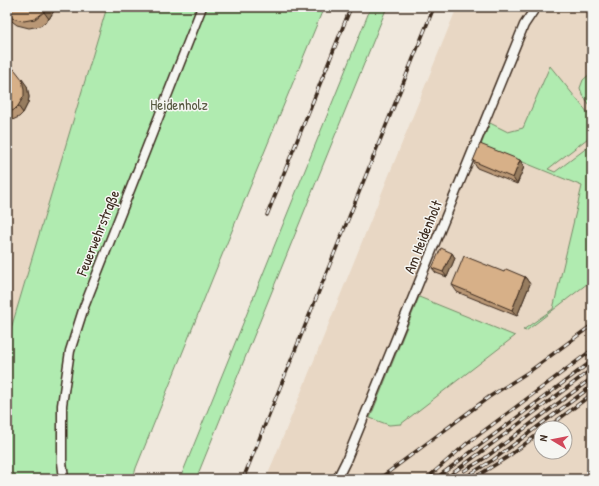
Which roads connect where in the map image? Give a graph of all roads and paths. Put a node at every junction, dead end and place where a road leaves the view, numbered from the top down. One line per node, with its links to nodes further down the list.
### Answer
1 (202, 7): 3 (street, Feuerwehrstraße)
2 (536, 7): 4 (street, Am Heidenholt)
3 (64, 479)
4 (337, 479)

